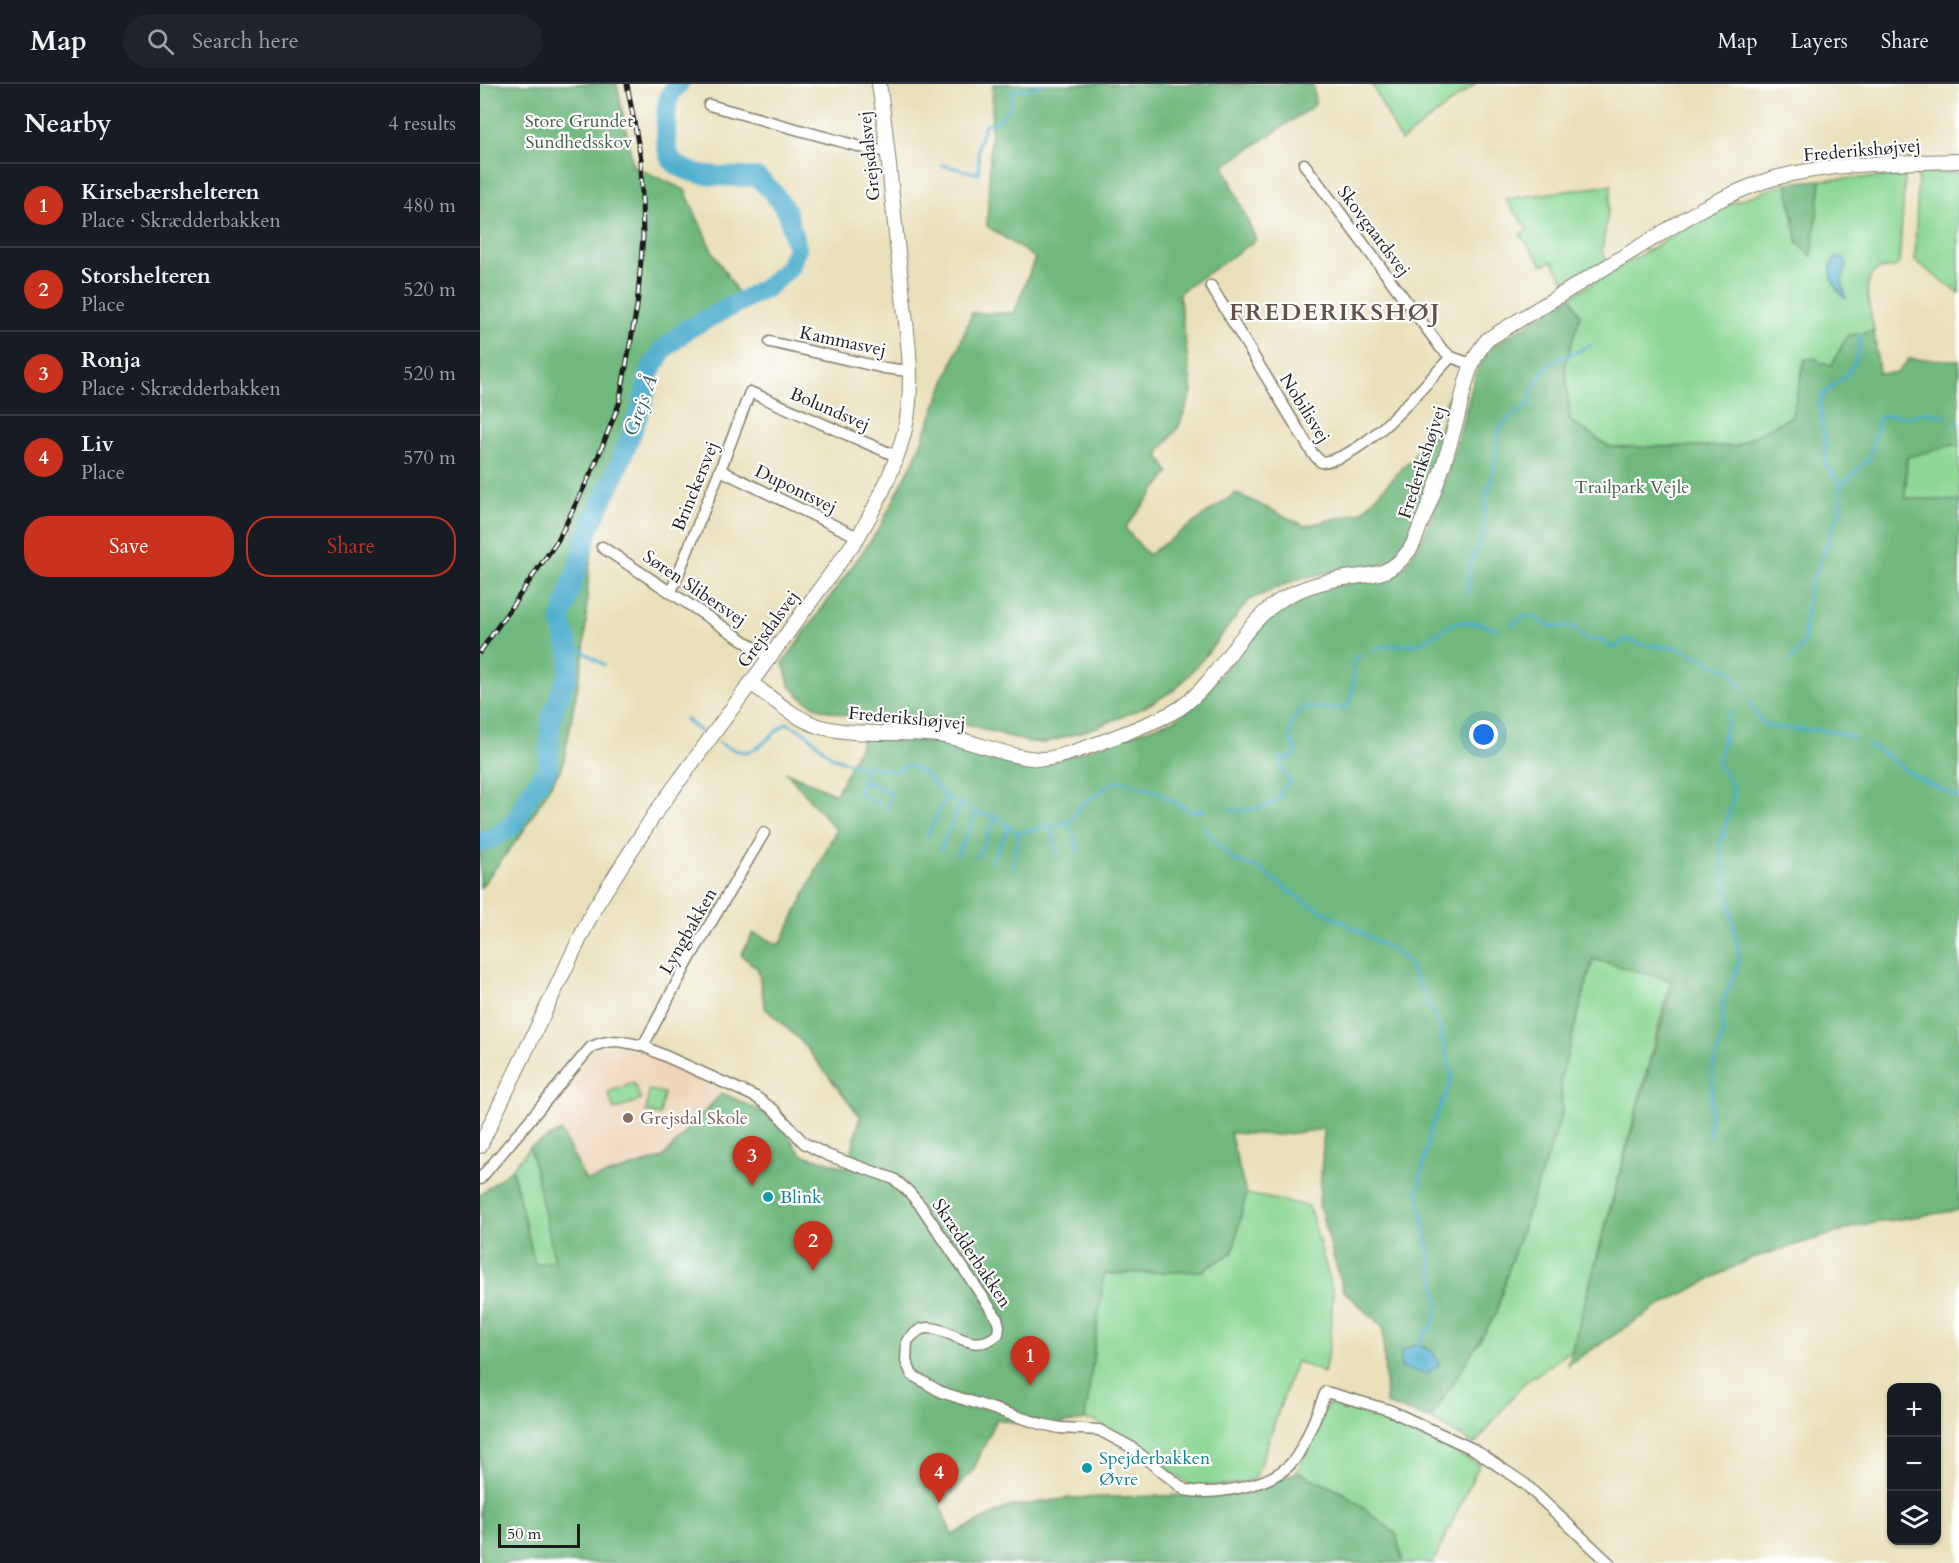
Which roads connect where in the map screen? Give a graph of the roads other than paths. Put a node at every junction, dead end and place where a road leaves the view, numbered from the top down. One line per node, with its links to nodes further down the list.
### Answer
1 (879, 84): 3 (street, Grejsdalsvej)
2 (709, 105): 3 (street)
3 (887, 151): 10 (street, Grejsdalsvej)
4 (1959, 162): 9 (street, Frederikshøjvej)
5 (1304, 164): 8 (street, Skovgaardsvej)
6 (1211, 286): 8 (street, Nobilisvej)
7 (770, 342): 10 (street, Kammasvej)
8 (1451, 357): 9 (street, Skovgaardsvej)
9 (1471, 364): 18 (street, Frederikshøjvej)
10 (909, 371): 12 (street, Grejsdalsvej)
11 (750, 392): 12 (street, Bolundsvej); 13 (street, Brinckersvej)
12 (897, 456): 14 (street, Grejsdalsvej)
13 (720, 470): 14 (street, Dupontsvej); 16 (street, Brinckersvej)
14 (858, 537): 17 (street, Grejsdalsvej)
15 (602, 547): 16 (street, Søren Slibersvej)
16 (670, 592): 17 (street, Søren Slibersvej)
17 (770, 658): 18 (street, Grejsdalsvej)
18 (751, 683): 21 (street, Grejsdalsvej)
19 (764, 833): 20 (street, Lyngbakken)
20 (643, 1046): 22 (street, Skrædderbakken); 23 (street, Skrædderbakken)
21 (480, 1146)
22 (480, 1179)
23 (1609, 1563)

